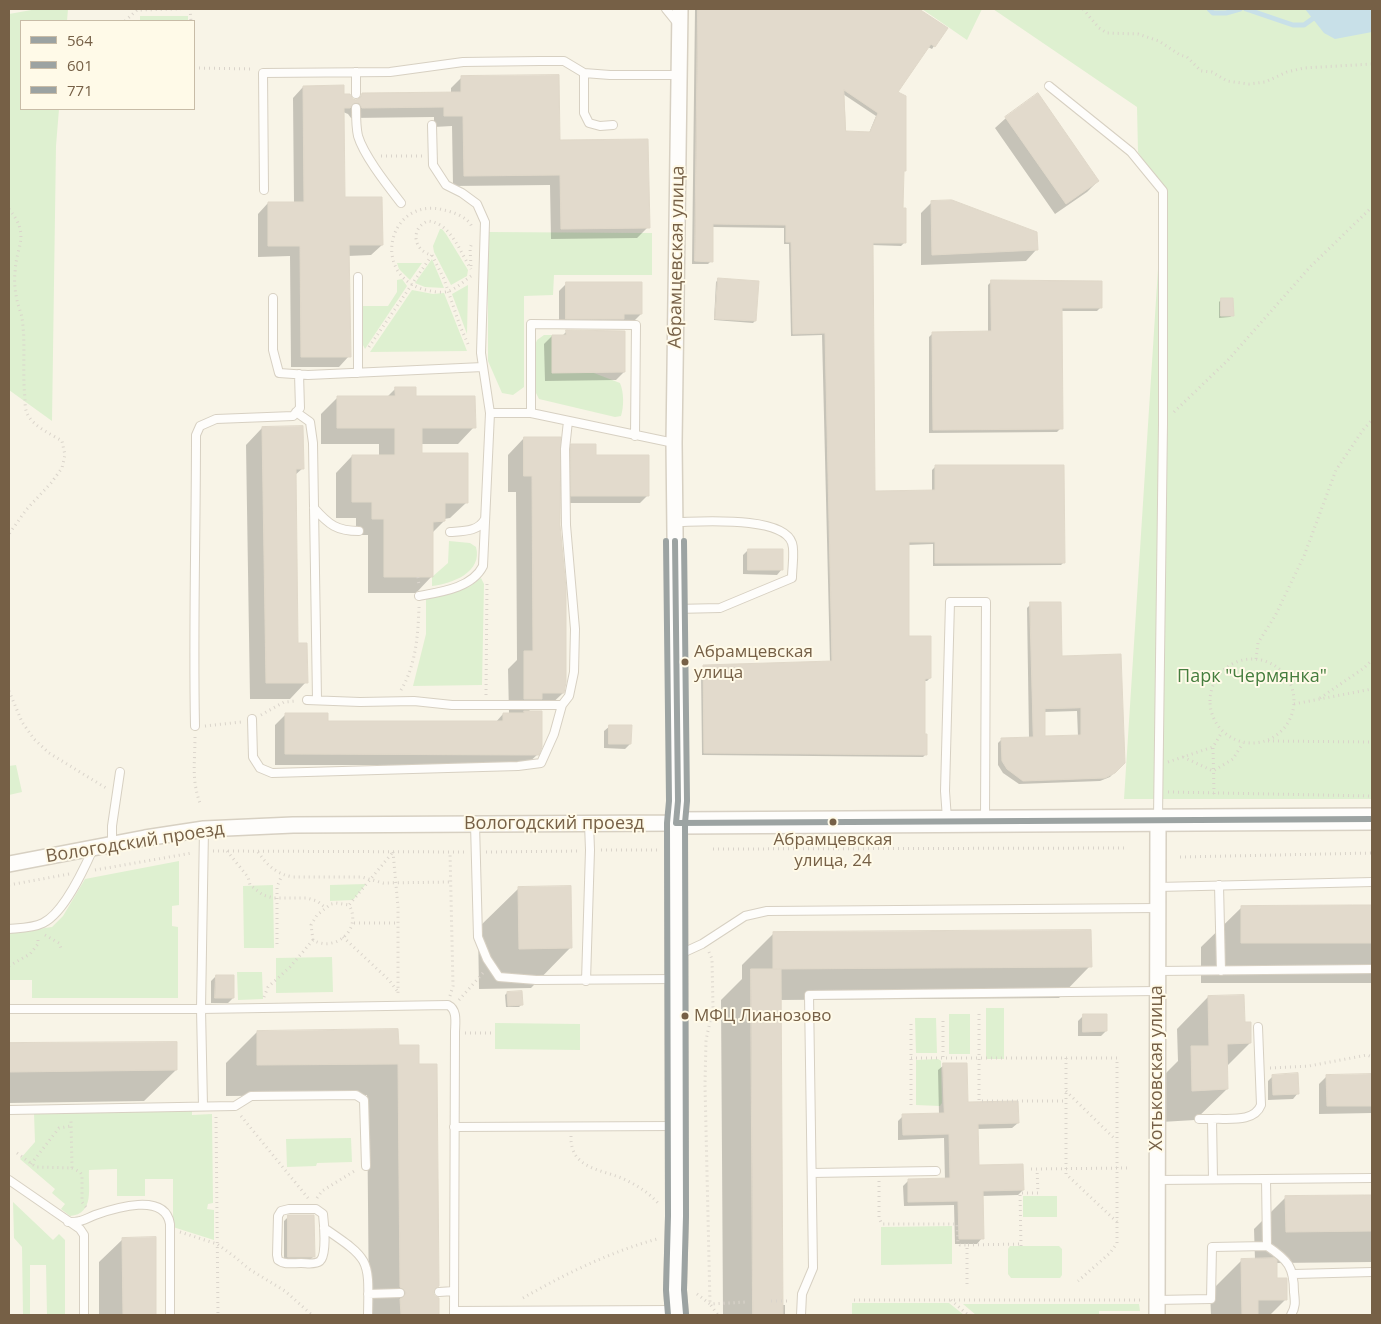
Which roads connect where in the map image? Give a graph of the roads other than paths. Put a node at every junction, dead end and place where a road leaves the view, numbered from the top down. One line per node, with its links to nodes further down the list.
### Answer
1 (666, 9): 3 (lane)
2 (680, 9): 3 (street, Абрамцевская улица)
3 (680, 26): 6 (street, Абрамцевская улица)
4 (356, 72): 5 (lane); 8 (lane); 12 (lane)
5 (584, 72): 6 (lane); 11 (lane)
6 (680, 75): 24 (street, Абрамцевская улица)
7 (1049, 86): 41 (lane)
8 (356, 94)
9 (356, 108): 13 (lane)
10 (432, 125): 16 (lane)
11 (613, 125)
12 (264, 190)
13 (401, 203)
14 (358, 277): 17 (lane)
15 (273, 298): 18 (lane)
16 (483, 367): 17 (lane); 20 (lane)
17 (362, 372): 18 (lane)
18 (299, 374): 19 (lane)
19 (296, 412): 25 (lane); 38 (lane)
20 (490, 413): 21 (lane); 26 (lane)
21 (531, 413): 22 (lane); 23 (lane)
22 (568, 421): 23 (lane); 36 (lane)
23 (635, 436): 24 (lane)
24 (674, 443): 27 (street, Абрамцевская улица)
25 (314, 508): 29 (lane); 35 (lane)
26 (485, 519): 28 (lane); 31 (lane)
27 (675, 522): 33 (street, Абрамцевская улица); 33 (lane)
28 (470, 530): 30 (lane); 31 (lane)
29 (359, 531)
30 (450, 532)
31 (484, 541): 32 (lane)
32 (419, 596)
33 (675, 609): 45 (street, Абрамцевская улица)
34 (307, 700): 35 (lane)
35 (317, 700): 36 (lane)
36 (562, 705): 37 (lane)
37 (252, 719)
38 (195, 726)
39 (120, 772): 48 (lane)
40 (1372, 819): 41 (street, Вологодский проезд)
41 (1158, 820): 43 (street, Вологодский проезд); 53 (street, Хотьковская улица)
42 (947, 821): 43 (street, Вологодский проезд); 43 (lane); 45 (street, Вологодский проезд)
43 (985, 821)
44 (589, 822): 45 (street, Вологодский проезд); 46 (street, Вологодский проезд); 61 (lane)
45 (676, 823): 56 (street, Абрамцевская улица)
46 (474, 824): 47 (street, Вологодский проезд); 61 (lane)
47 (204, 829): 48 (street, Вологодский проезд); 63 (lane)
48 (112, 845): 49 (street, Вологодский проезд)
49 (93, 848): 50 (street, Вологодский проезд); 55 (lane)
50 (9, 864)
51 (1372, 882): 52 (lane)
52 (1219, 885): 53 (lane); 59 (lane)
53 (1158, 887): 54 (street, Хотьковская улица)
54 (1158, 908): 56 (lane); 58 (street, Хотьковская улица)
55 (9, 929)
56 (676, 956): 60 (street, Абрамцевская улица)
57 (1372, 969): 59 (lane)
58 (1157, 971): 59 (lane); 62 (street, Хотьковская улица)
59 (1221, 971)
60 (677, 979): 61 (lane); 70 (street, Абрамцевская улица)
61 (586, 980)
62 (1158, 991): 74 (lane); 79 (street, Хотьковская улица)
63 (201, 1009): 64 (lane); 66 (lane); 71 (lane)
64 (9, 1010)
65 (1258, 1027): 69 (lane)
66 (203, 1106): 67 (lane); 72 (lane)
67 (9, 1110)
68 (1199, 1119): 69 (lane)
69 (1212, 1119): 76 (lane)
70 (676, 1126): 71 (lane); 94 (street, Абрамцевская улица)
71 (454, 1127): 88 (lane)
72 (366, 1166)
73 (936, 1171): 74 (lane)
74 (812, 1172): 98 (lane)
75 (1372, 1178): 77 (lane)
76 (1213, 1179): 77 (lane); 79 (lane)
77 (1266, 1179): 84 (lane)
78 (9, 1180): 81 (lane)
79 (1157, 1180): 91 (street, Хотьковская улица)
80 (95, 1215): 81 (lane); 83 (lane); 96 (lane)
81 (68, 1222): 83 (lane)
82 (324, 1228): 82 (lane); 90 (lane)
83 (84, 1235): 95 (lane)
84 (1267, 1246): 86 (lane); 91 (lane)
85 (1372, 1272): 86 (lane)
86 (1294, 1274): 100 (lane)
87 (439, 1292): 88 (lane)
88 (454, 1292): 92 (lane)
89 (400, 1293): 90 (lane)
90 (368, 1294): 97 (lane)
91 (1152, 1300): 99 (street, Хотьковская улица)
92 (454, 1313): 93 (lane)
93 (595, 1313): 94 (lane)
94 (677, 1313)
95 (84, 1315)
96 (170, 1315)
97 (368, 1315)
98 (801, 1315)
99 (1157, 1315)
100 (1291, 1315)

